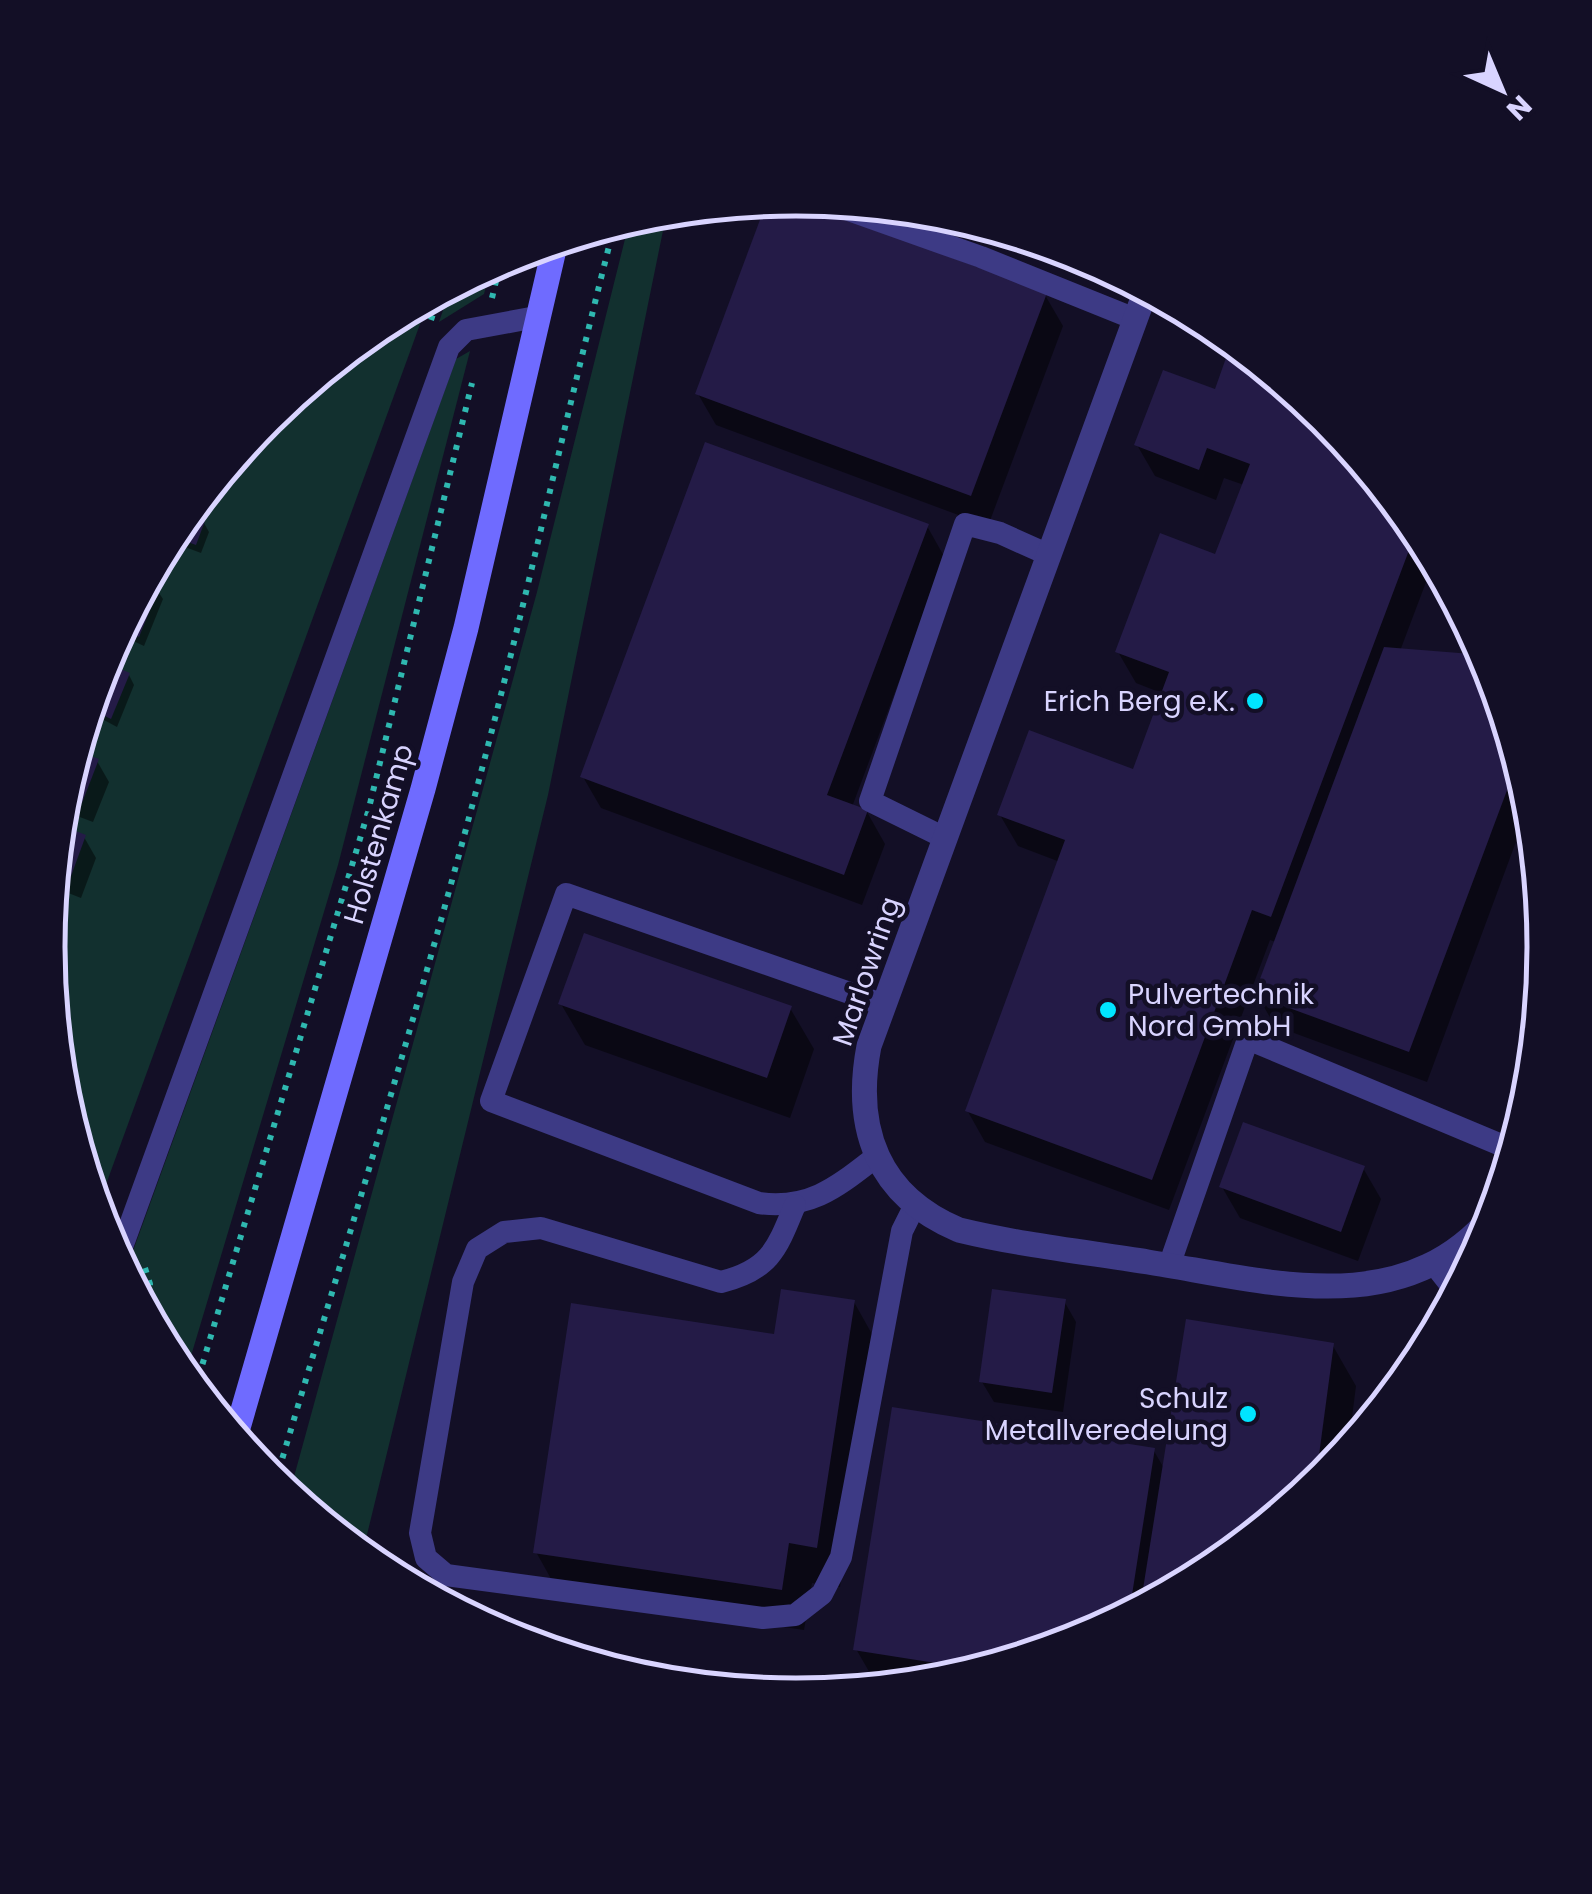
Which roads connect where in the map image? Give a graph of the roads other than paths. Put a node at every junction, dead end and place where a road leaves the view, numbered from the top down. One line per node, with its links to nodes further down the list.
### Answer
1 (879, 221): 5 (lane)
2 (551, 259): 4 (main road, Holstenkamp)
3 (1142, 303): 5 (street, Marlowring)
4 (536, 317): 13 (lane); 18 (main road, Holstenkamp)
5 (1136, 319): 6 (street, Marlowring)
6 (1048, 555): 7 (street, Marlowring); 7 (lane)
7 (945, 838): 8 (street, Marlowring)
8 (884, 1005): 10 (street, Marlowring); 12 (lane)
9 (1499, 1144): 16 (lane)
10 (877, 1156): 11 (street, Marlowring); 12 (lane)
11 (915, 1204): 12 (lane); 16 (street, Marlowring)
12 (795, 1205)
13 (126, 1237)
14 (1463, 1244): 15 (street, Marlowring)
15 (1434, 1264): 16 (street, Marlowring); 17 (lane)
16 (1169, 1266)
17 (1447, 1280)
18 (240, 1421)

